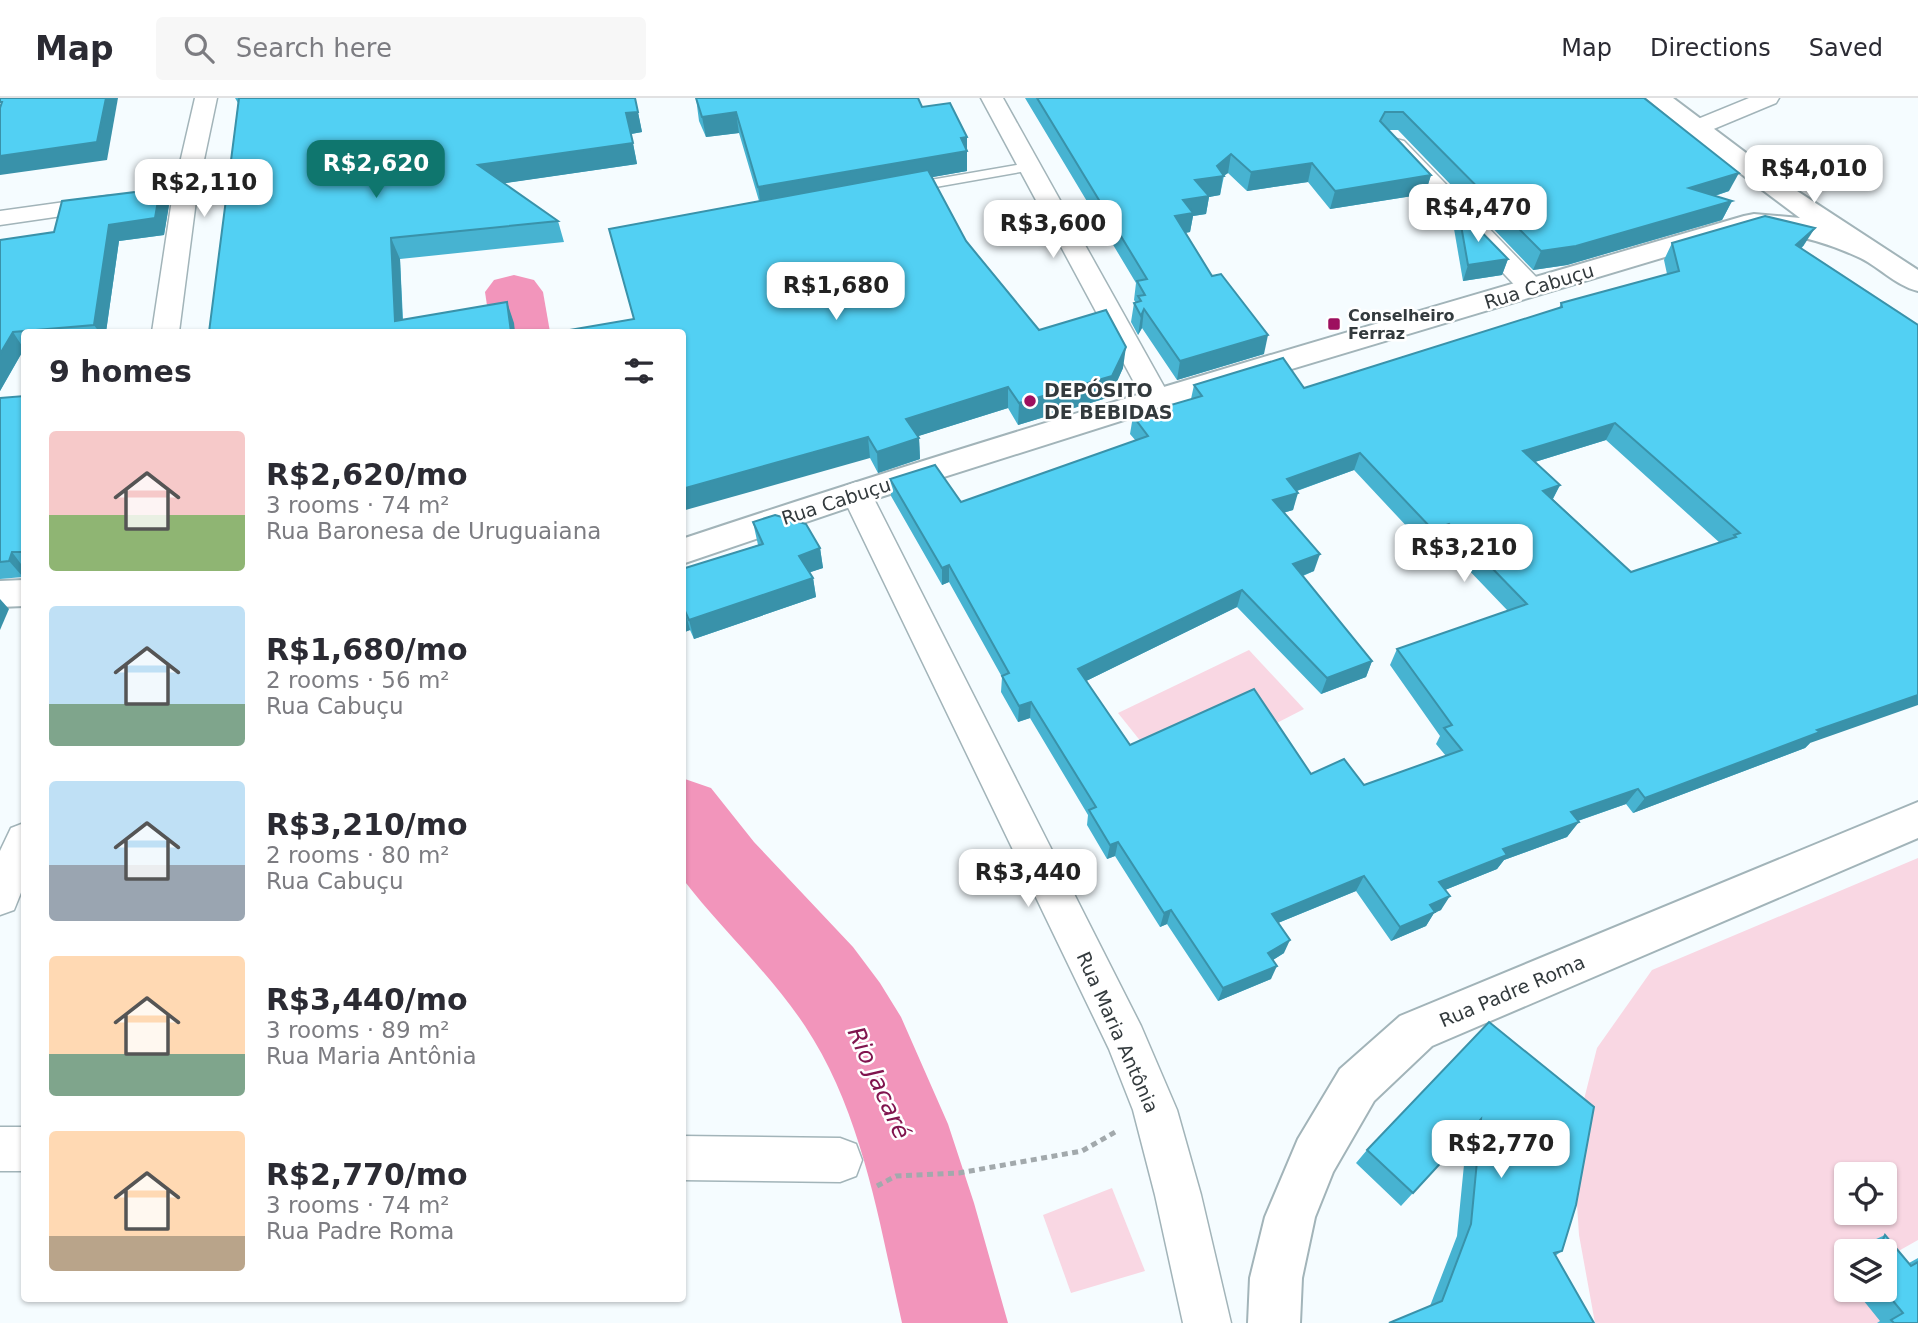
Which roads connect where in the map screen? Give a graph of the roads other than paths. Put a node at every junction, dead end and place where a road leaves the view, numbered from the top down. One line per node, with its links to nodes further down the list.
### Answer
1 (205, 98): 10 (street)
2 (992, 98): 7 (street)
3 (1658, 98): 5 (street)
4 (1768, 98): 5 (street)
5 (1696, 128): 8 (street)
6 (1389, 138): 17 (street)
7 (1028, 167): 9 (lane); 19 (street)
8 (1749, 170): 14 (street); 15 (street)
9 (905, 189)
10 (185, 193): 11 (street); 18 (street)
11 (158, 196)
12 (132, 200): 13 (street)
13 (0, 218)
14 (1754, 222): 15 (street, Rua Cabuçu); 17 (street, Rua Cabuçu)
15 (1861, 248): 16 (street)
16 (1918, 282)
17 (1532, 288): 19 (street, Rua Cabuçu)
18 (165, 329)
19 (1157, 399): 20 (street, Rua Cabuçu)
20 (856, 493): 21 (street, Rua Cabuçu); 31 (street, Rua Maria Antônia)
21 (686, 551)
22 (21, 593): 23 (street)
23 (0, 594)
24 (1918, 819): 32 (street, Rua Padre Roma)
25 (21, 846): 26 (street)
26 (0, 898)
27 (0, 1149): 28 (street)
28 (21, 1149)
29 (686, 1158): 30 (street)
30 (840, 1160)
31 (1207, 1323)
32 (1274, 1323)

